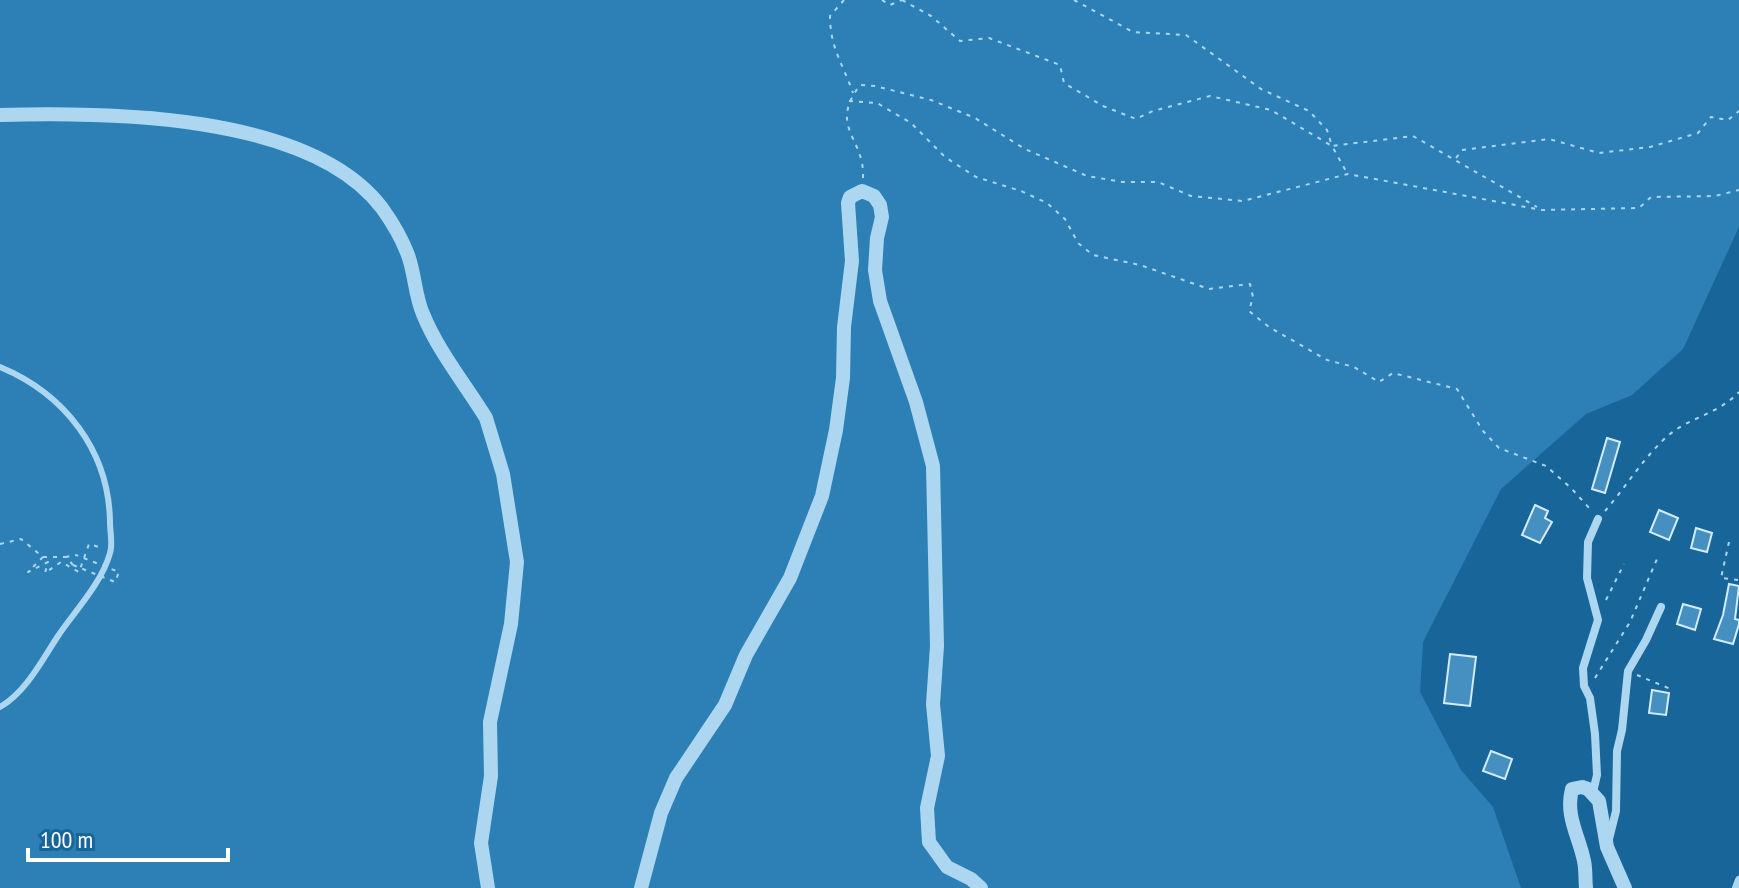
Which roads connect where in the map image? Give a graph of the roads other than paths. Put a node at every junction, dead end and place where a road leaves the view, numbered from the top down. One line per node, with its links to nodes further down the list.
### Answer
1 (0, 115): 9 (street)
2 (0, 367): 5 (lane)
3 (1598, 519): 6 (street)
4 (1661, 607): 7 (street)
5 (0, 707)
6 (1593, 792): 7 (street); 12 (street)
7 (1607, 847): 13 (street)
8 (1739, 880): 14 (street)
9 (488, 888)
10 (641, 888): 11 (street)
11 (981, 888)
12 (1586, 888)
13 (1625, 888)
14 (1736, 888)

